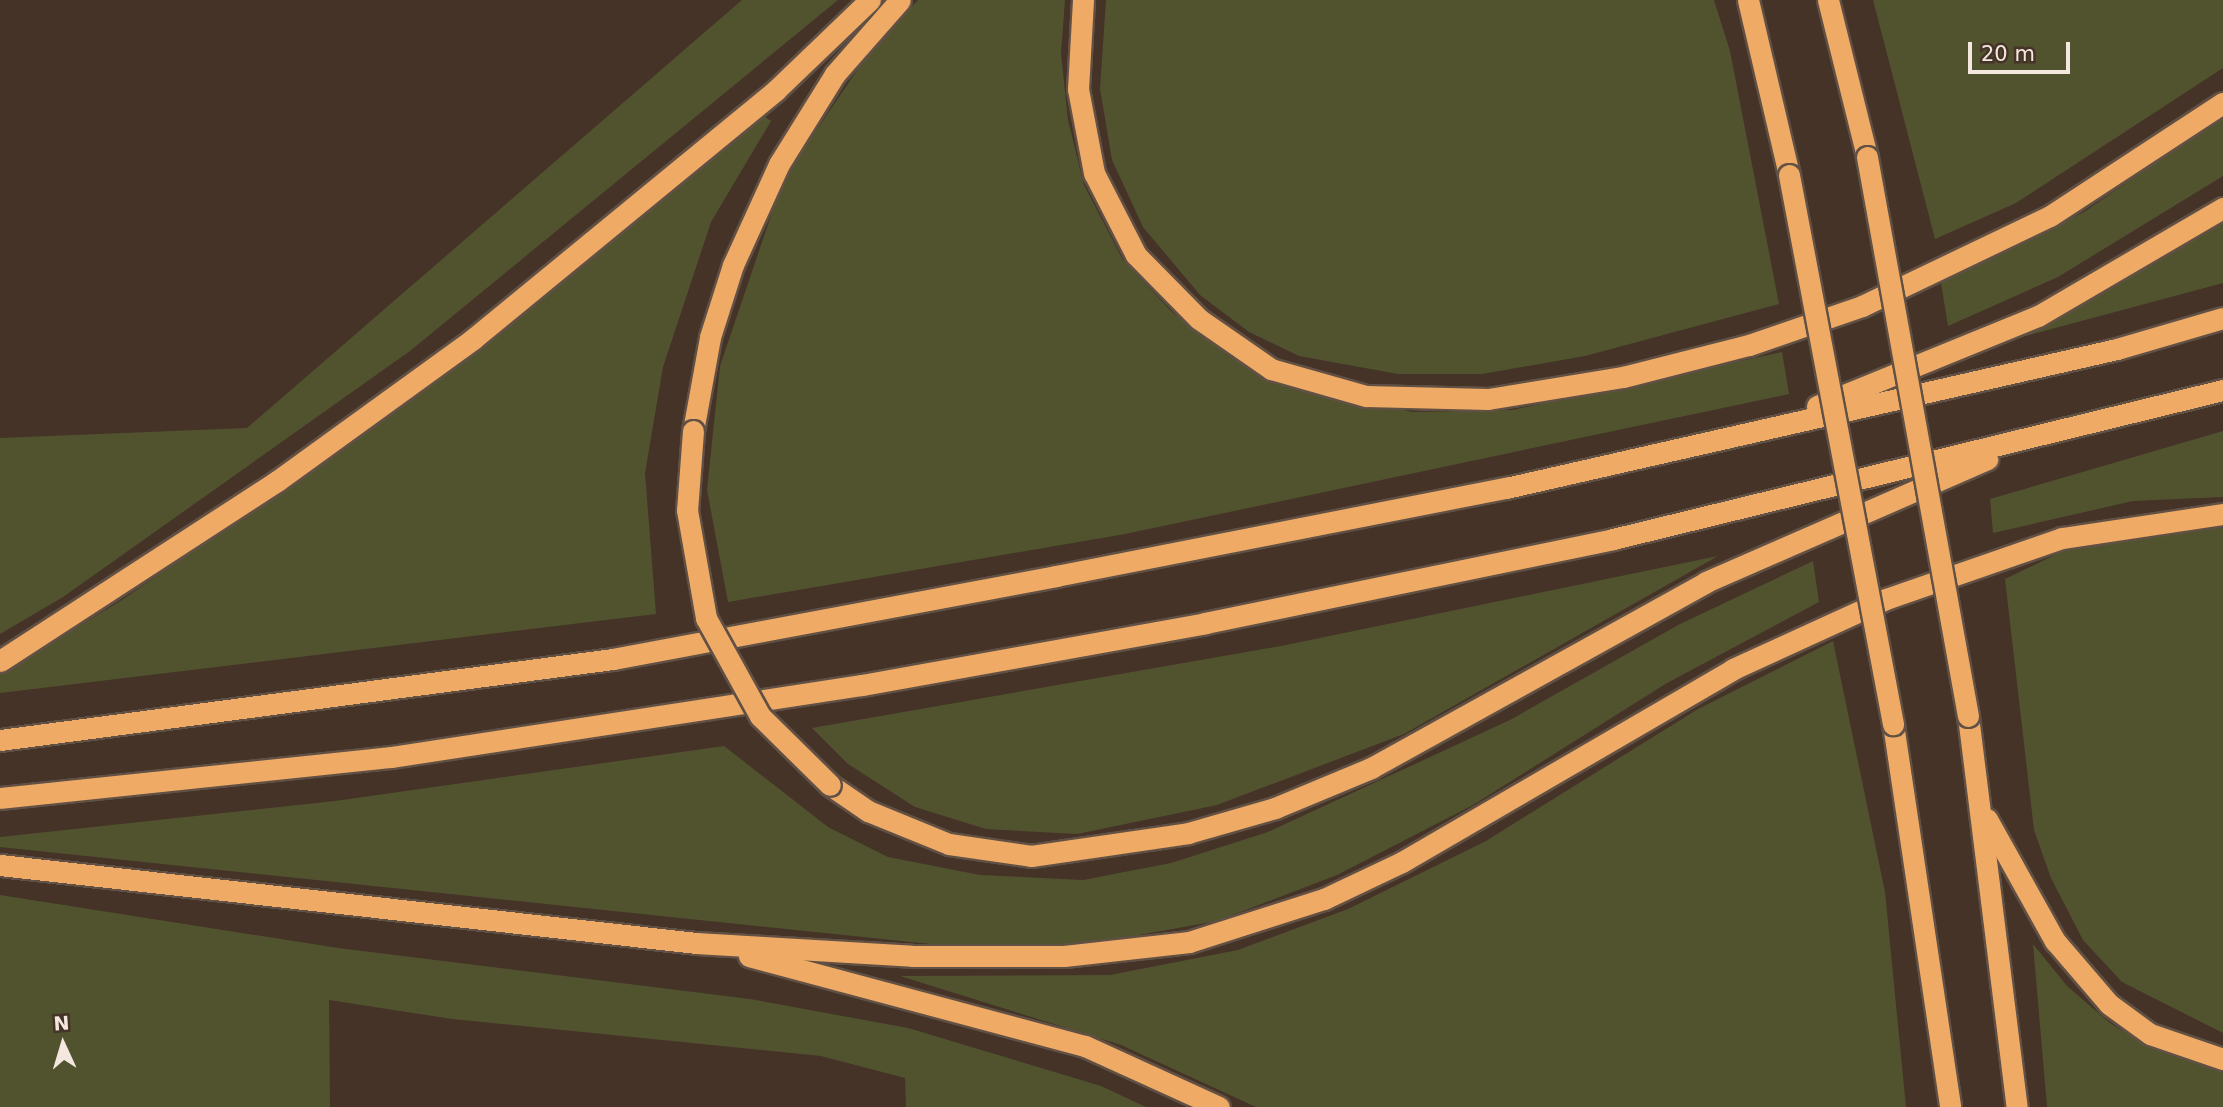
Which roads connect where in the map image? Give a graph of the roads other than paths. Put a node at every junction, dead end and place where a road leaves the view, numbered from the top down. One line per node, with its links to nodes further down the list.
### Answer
1 (870, 0): 13 (highway)
2 (900, 0): 11 (highway, bridge)
3 (1083, 0): 6 (highway)
4 (1748, 0): 21 (highway, bridge)
5 (1828, 0): 16 (highway, bridge)
6 (2223, 103)
7 (2223, 208): 10 (highway)
8 (2223, 318): 10 (highway)
9 (2223, 390): 11 (highway)
10 (1766, 427): 14 (highway)
11 (2041, 436): 15 (highway)
12 (2223, 513): 18 (highway)
13 (0, 661)
14 (0, 740)
15 (0, 798)
16 (1983, 811): 19 (highway); 22 (highway)
17 (0, 865): 18 (highway)
18 (696, 943): 20 (highway)
19 (2223, 1059)
20 (1219, 1107)
21 (1950, 1107)
22 (2017, 1107)

